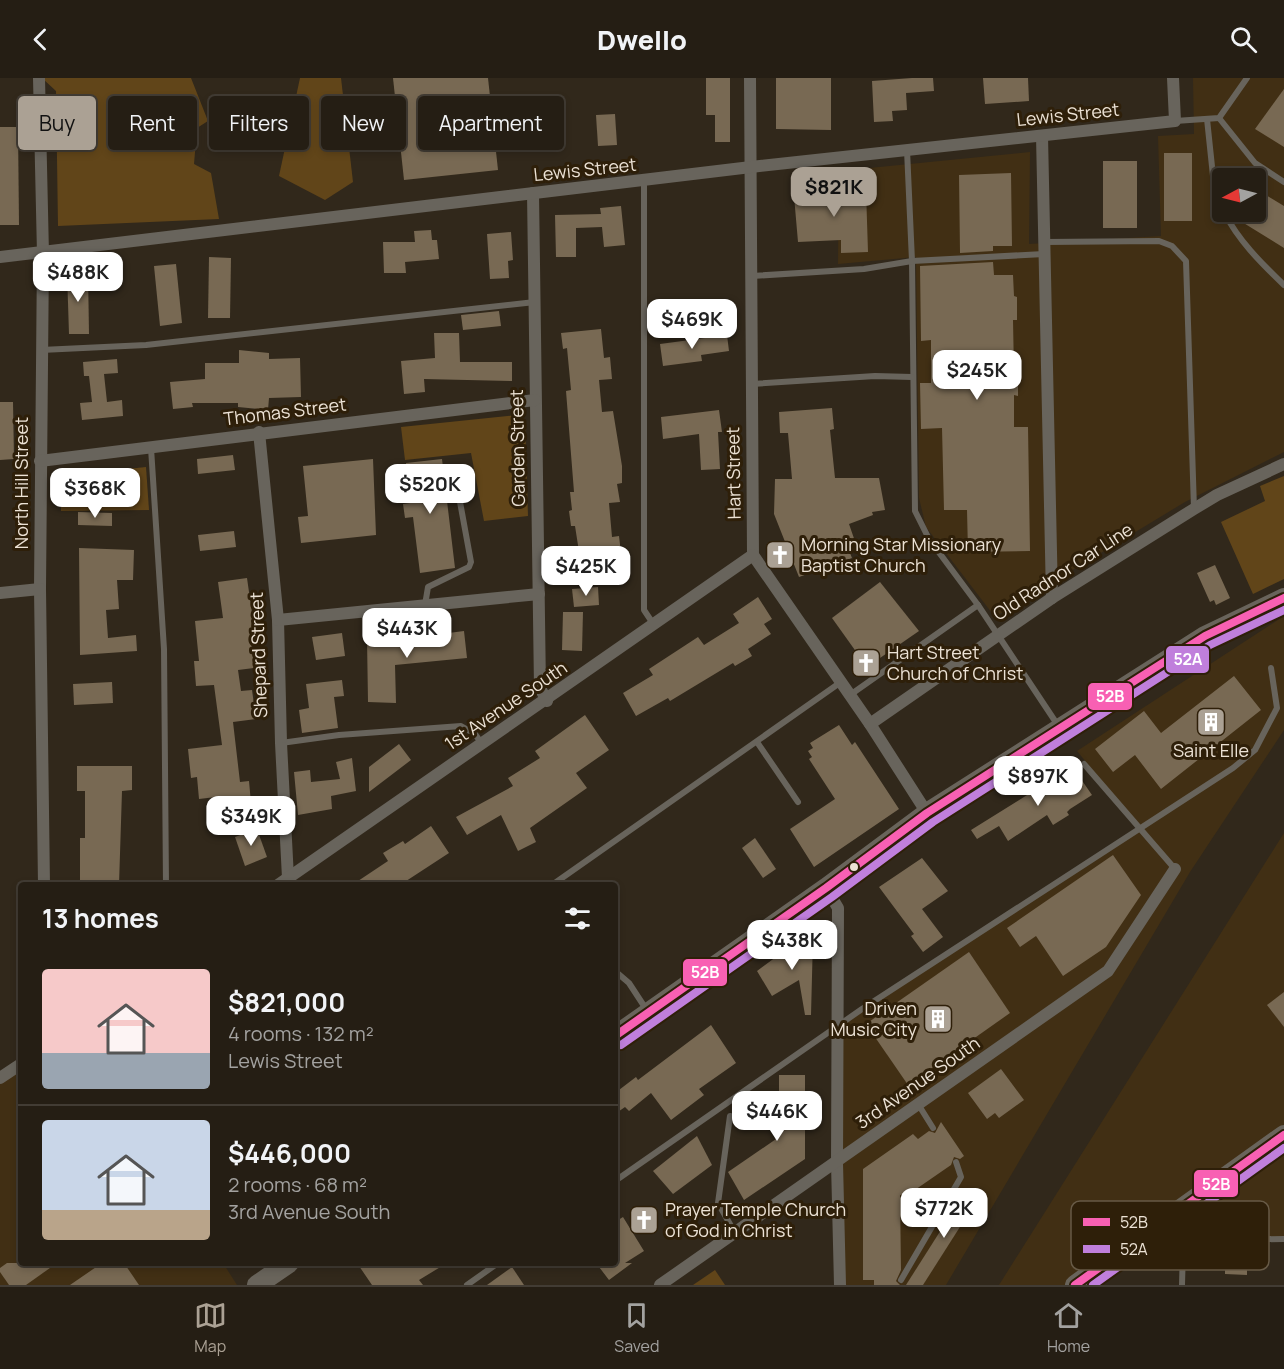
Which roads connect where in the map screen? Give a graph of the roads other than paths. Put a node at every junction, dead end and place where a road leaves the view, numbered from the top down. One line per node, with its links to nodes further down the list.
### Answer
1 (750, 78): 10 (street, Hart Street)
2 (1173, 78): 7 (street)
3 (1247, 78): 5 (lane)
4 (39, 79): 17 (street, North Hill Street)
5 (1219, 118): 6 (lane); 13 (lane)
6 (1208, 119): 7 (lane); 11 (lane)
7 (1175, 121): 8 (street, Lewis Street)
8 (1042, 136): 9 (street, Lewis Street); 16 (street)
9 (907, 150): 10 (street, Lewis Street); 19 (lane)
10 (751, 167): 12 (street, Lewis Street); 20 (street, Hart Street)
11 (1212, 177)
12 (644, 182): 14 (street, Lewis Street); 42 (lane)
13 (1284, 182)
14 (533, 193): 17 (street, Lewis Street); 22 (street, Garden Street)
15 (1229, 222): 21 (lane)
16 (1045, 248): 19 (lane); 32 (lane); 37 (street)
17 (43, 254): 18 (street, Lewis Street); 23 (street, North Hill Street)
18 (0, 257)
19 (912, 261): 20 (lane); 24 (lane)
20 (752, 276): 25 (street, Hart Street)
21 (1284, 285)
22 (535, 302): 23 (lane); 26 (street, Garden Street)
23 (41, 350): 29 (street, North Hill Street)
24 (912, 376): 25 (lane); 39 (lane)
25 (751, 384): 33 (street, Hart Street)
26 (535, 400): 27 (street, Thomas Street); 36 (street, Garden Street)
27 (259, 432): 28 (street, Thomas Street); 41 (street, Shepard Street)
28 (152, 448): 29 (street, Thomas Street); 60 (lane)
29 (40, 461): 34 (street, North Hill Street)
30 (1284, 464): 32 (street, Old Radnor Car Line)
31 (458, 491): 40 (lane)
32 (1194, 509): 37 (street, Old Radnor Car Line)
33 (753, 555): 42 (street, 1st Avenue South); 45 (street)
34 (40, 589): 35 (street); 59 (street, North Hill Street)
35 (0, 593)
36 (539, 594): 40 (street); 47 (street, Garden Street)
37 (1052, 598): 43 (street, Old Radnor Car Line)
38 (1284, 598): 49 (main road)
39 (978, 605): 43 (lane); 46 (lane)
40 (425, 606): 41 (street)
41 (278, 621): 51 (street, Shepard Street)
42 (654, 626): 47 (street, 1st Avenue South)
43 (997, 636): 48 (street, Old Radnor Car Line); 49 (lane)
44 (1271, 668): 56 (lane)
45 (841, 682): 46 (street); 50 (lane)
46 (850, 695): 48 (street)
47 (547, 701): 52 (street, 1st Avenue South)
48 (870, 724): 55 (street)
49 (1061, 729): 55 (main road)
50 (757, 742): 54 (lane); 61 (lane)
51 (280, 743): 52 (lane); 58 (street, Shepard Street)
52 (483, 744): 58 (street, 1st Avenue South)
53 (1084, 764): 56 (lane)
54 (798, 802)
55 (927, 813): 62 (main road)
56 (1140, 828): 57 (lane); 65 (lane)
57 (1175, 869): 69 (street, 3rd Avenue South)
58 (283, 881)
59 (44, 882)
60 (166, 882)
61 (556, 882)
62 (826, 888): 64 (main road); 65 (street)
63 (618, 974): 64 (lane)
64 (648, 1012): 66 (main road)
65 (837, 1026): 74 (street); 75 (lane)
66 (618, 1034)
67 (18, 1066): 68 (street)
68 (0, 1078)
69 (918, 1104): 71 (lane); 74 (street, 3rd Avenue South)
70 (730, 1116): 77 (lane)
71 (933, 1128)
72 (1284, 1135): 76 (main road)
73 (956, 1162): 84 (lane)
74 (837, 1163): 77 (street, 3rd Avenue South); 88 (street)
75 (618, 1179)
76 (1194, 1201)
77 (735, 1233): 87 (street, 3rd Avenue South)
78 (1269, 1239): 79 (lane)
79 (1284, 1239)
80 (285, 1266): 85 (main road)
81 (494, 1266): 86 (lane)
82 (1096, 1270): 89 (main road)
83 (1183, 1270): 90 (lane)
84 (901, 1280)
85 (257, 1285)
86 (467, 1285)
87 (660, 1285)
88 (840, 1285)
89 (1075, 1285)
90 (1182, 1285)

